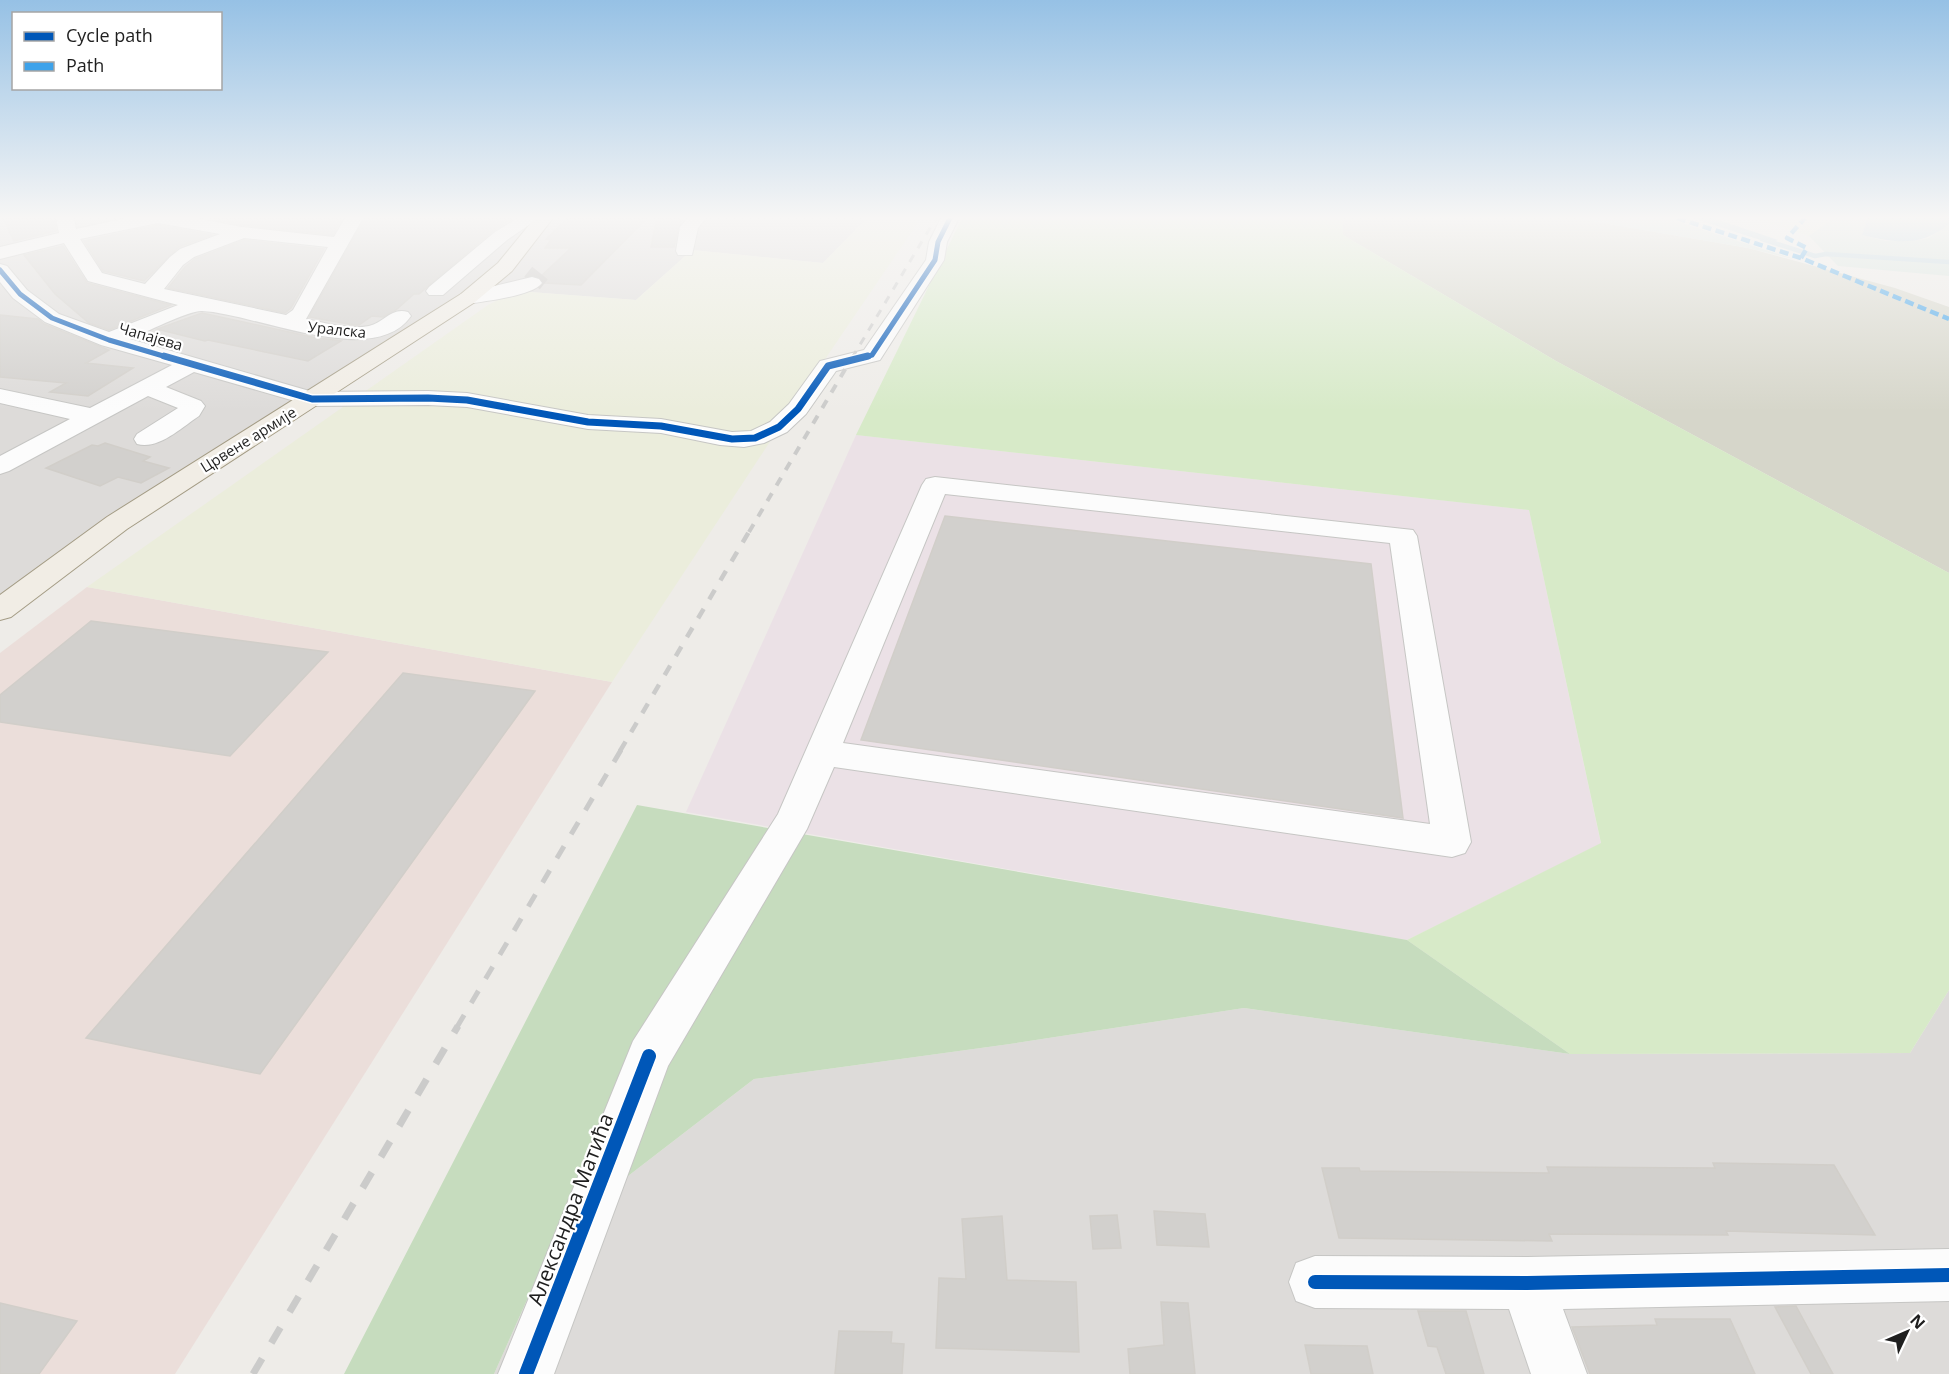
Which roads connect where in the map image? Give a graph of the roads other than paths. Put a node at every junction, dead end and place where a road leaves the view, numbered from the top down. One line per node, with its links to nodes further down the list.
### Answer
1 (11, 282): 15 (street, Чапајева)
2 (115, 282): 9 (street, Уралска)
3 (160, 282): 9 (street)
4 (318, 282): 14 (street)
5 (446, 282): 10 (street)
6 (486, 282): 11 (main road, Црвене армије)
7 (529, 282): 11 (street)
8 (920, 282): 19 (street, Чапајева)
9 (149, 291): 12 (street, Уралска)
10 (436, 291)
11 (468, 298): 19 (main road, Црвене армије)
12 (198, 304): 14 (street, Уралска); 15 (street)
13 (401, 316): 14 (street, Уралска)
14 (290, 322)
15 (109, 340): 16 (street, Чапајева)
16 (191, 364): 17 (street); 19 (street, Чапајева)
17 (146, 387): 20 (street); 21 (street)
18 (0, 396): 20 (street)
19 (312, 399): 23 (main road, Црвене армије)
20 (91, 416): 22 (street)
21 (146, 439)
22 (0, 466)
23 (0, 610)
24 (822, 753): 24 (street, Александра Матића); 28 (street, Александра Матића)
25 (1949, 1275): 27 (street)
26 (1315, 1282): 27 (street)
27 (1527, 1283): 29 (street)
28 (526, 1374)
29 (1559, 1374)

